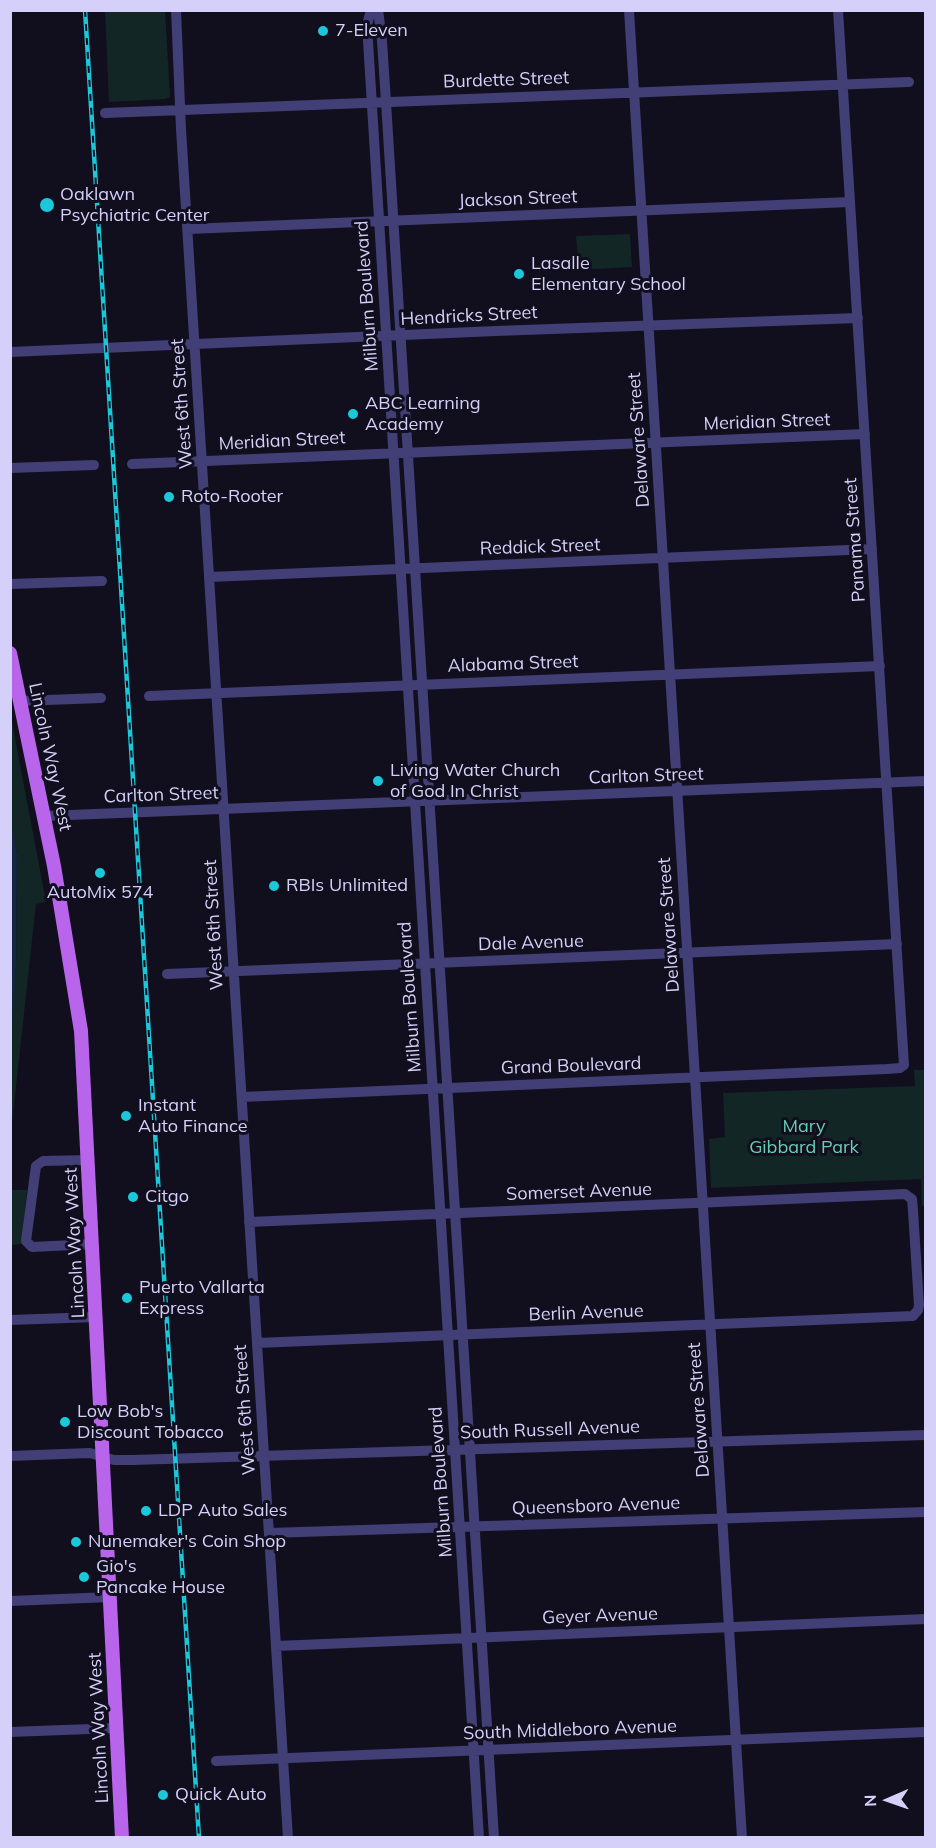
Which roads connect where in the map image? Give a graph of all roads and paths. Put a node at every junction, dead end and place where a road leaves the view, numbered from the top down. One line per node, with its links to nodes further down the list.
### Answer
1 (176, 10): 11 (street, West 6th Street)
2 (371, 10): 9 (street, Milburn Boulevard)
3 (378, 10): 10 (street, Milburn Boulevard)
4 (629, 10): 8 (street, Delaware Street)
5 (838, 10): 7 (street, Panama Street)
6 (909, 82): 7 (street, Burdette Street)
7 (843, 84): 8 (street, Burdette Street); 13 (street, Panama Street)
8 (634, 92): 10 (street, Burdette Street); 14 (street, Delaware Street)
9 (371, 102): 10 (street, Burdette Street); 11 (street, Burdette Street); 16 (street, Milburn Boulevard)
10 (386, 102): 15 (street, Milburn Boulevard)
11 (181, 110): 12 (street, Burdette Street); 17 (street, West 6th Street)
12 (105, 112)
13 (850, 202): 14 (street, Jackson Street); 18 (street, Panama Street)
14 (641, 210): 15 (street, Jackson Street); 19 (street, Delaware Street)
15 (393, 220): 16 (street, Jackson Street); 21 (street, Milburn Boulevard)
16 (379, 221): 17 (street, Jackson Street); 20 (street, Milburn Boulevard)
17 (188, 229): 22 (street, West 6th Street)
18 (858, 318): 19 (street, Hendricks Street); 24 (street, Panama Street)
19 (648, 327): 21 (street, Hendricks Street); 25 (street, Delaware Street)
20 (386, 336): 21 (street, Hendricks Street); 22 (street, Hendricks Street); 26 (street, Milburn Boulevard)
21 (400, 336): 27 (street, Milburn Boulevard)
22 (195, 344): 23 (street, Hendricks Street); 28 (street, West 6th Street)
23 (10, 352)
24 (865, 434): 25 (street, Meridian Street); 32 (street, Panama Street)
25 (656, 442): 27 (street, Meridian Street); 33 (street, Delaware Street)
26 (393, 452): 27 (street, Meridian Street); 28 (street, Meridian Street); 34 (street, Milburn Boulevard)
27 (408, 452): 35 (street, Milburn Boulevard)
28 (202, 461): 29 (street, Meridian Street); 36 (street, West 6th Street)
29 (132, 464)
30 (94, 465): 31 (street)
31 (10, 468)
32 (872, 549): 33 (street, Reddick Street); 40 (street, Panama Street)
33 (663, 559): 35 (street, Reddick Street); 41 (street, Delaware Street)
34 (400, 569): 35 (street, Reddick Street); 36 (street, Reddick Street); 42 (street, Milburn Boulevard)
35 (415, 569): 43 (street, Milburn Boulevard)
36 (210, 577): 44 (street, West 6th Street)
37 (102, 581): 38 (street)
38 (10, 584)
39 (10, 653): 47 (main road, Lincoln Way West)
40 (880, 666): 41 (street, Alabama Street); 49 (street, Panama Street)
41 (670, 675): 43 (street, Alabama Street); 50 (street, Delaware Street)
42 (408, 685): 43 (street, Alabama Street); 44 (street, Alabama Street); 52 (street, Milburn Boulevard)
43 (422, 685): 51 (street, Milburn Boulevard)
44 (216, 693): 45 (street, Alabama Street); 53 (street, West 6th Street)
45 (149, 696)
46 (101, 698): 47 (street)
47 (20, 701): 54 (main road, Lincoln Way West)
48 (926, 781): 49 (street, Carlton Street)
49 (887, 782): 50 (street, Carlton Street); 55 (street, Panama Street)
50 (677, 791): 51 (street, Carlton Street); 56 (street, Delaware Street)
51 (429, 801): 52 (street, Carlton Street); 57 (street, Milburn Boulevard)
52 (415, 802): 53 (street, Carlton Street); 58 (street, Milburn Boulevard)
53 (224, 810): 54 (street, Carlton Street); 59 (street, West 6th Street)
54 (45, 816): 66 (main road, Lincoln Way West)
55 (897, 944): 56 (street, Dale Avenue); 61 (street, Panama Street)
56 (688, 953): 57 (street, Dale Avenue); 62 (street, Delaware Street)
57 (439, 963): 58 (street, Dale Avenue); 63 (street, Milburn Boulevard)
58 (425, 964): 59 (street, Dale Avenue); 64 (street, Milburn Boulevard)
59 (234, 971): 60 (street, Dale Avenue); 65 (street, West 6th Street)
60 (167, 974)
61 (902, 1068): 62 (street, Grand Boulevard)
62 (695, 1078): 63 (street, Grand Boulevard); 67 (street, Delaware Street)
63 (447, 1088): 64 (street, Grand Boulevard); 69 (street, Milburn Boulevard)
64 (433, 1089): 65 (street, Grand Boulevard); 68 (street, Milburn Boulevard)
65 (242, 1097): 70 (street, West 6th Street)
66 (89, 1160): 71 (main road, Lincoln Way West); 71 (street)
67 (703, 1203): 69 (street, Somerset Avenue); 72 (street, Somerset Avenue); 75 (street, Delaware Street)
68 (441, 1214): 69 (street, Somerset Avenue); 70 (street, Somerset Avenue); 76 (street, Milburn Boulevard)
69 (455, 1214): 77 (street, Milburn Boulevard)
70 (249, 1222): 78 (street, West 6th Street)
71 (93, 1244): 73 (main road, Lincoln Way West)
72 (916, 1314): 75 (street, Berlin Avenue)
73 (96, 1317): 74 (street); 85 (main road, Lincoln Way West)
74 (10, 1320)
75 (710, 1324): 77 (street, Berlin Avenue); 80 (street, Delaware Street)
76 (448, 1335): 77 (street, Berlin Avenue); 78 (street, Berlin Avenue); 82 (street, Milburn Boulevard)
77 (463, 1335): 81 (street, Milburn Boulevard)
78 (257, 1343): 84 (street, West 6th Street)
79 (926, 1435): 80 (street, South Russell Avenue)
80 (717, 1441): 81 (street, South Russell Avenue); 87 (street, Delaware Street)
81 (470, 1449): 82 (street, South Russell Avenue); 89 (street, Milburn Boulevard)
82 (455, 1450): 84 (street, South Russell Avenue); 88 (street, Milburn Boulevard)
83 (10, 1456): 85 (street, South Russell Avenue)
84 (264, 1456): 85 (street, South Russell Avenue); 90 (street, West 6th Street)
85 (104, 1458): 91 (main road, Lincoln Way West)
86 (926, 1512): 87 (street, Queensboro Avenue)
87 (723, 1519): 89 (street, Queensboro Avenue); 94 (street, Delaware Street)
88 (460, 1527): 89 (street, Queensboro Avenue); 90 (street, Queensboro Avenue); 96 (street, Milburn Boulevard)
89 (474, 1527): 95 (street, Milburn Boulevard)
90 (268, 1533): 97 (street, West 6th Street)
91 (111, 1597): 92 (street); 98 (main road, Lincoln Way West)
92 (10, 1601)
93 (926, 1619): 94 (street, Geyer Avenue)
94 (730, 1627): 95 (street, Geyer Avenue); 101 (street, Delaware Street)
95 (481, 1637): 96 (street, Geyer Avenue); 103 (street, Milburn Boulevard)
96 (467, 1638): 97 (street, Geyer Avenue); 102 (street, Milburn Boulevard)
97 (276, 1646): 104 (street, West 6th Street)
98 (117, 1728): 99 (street); 106 (main road, Lincoln Way West)
99 (10, 1732)
100 (926, 1732): 101 (street, South Middleboro Avenue)
101 (736, 1739): 103 (street, South Middleboro Avenue); 110 (street, Delaware Street)
102 (474, 1750): 103 (street, South Middleboro Avenue); 104 (street, South Middleboro Avenue); 108 (street, Milburn Boulevard)
103 (488, 1750): 109 (street, Milburn Boulevard)
104 (283, 1758): 105 (street, South Middleboro Avenue); 107 (street, West 6th Street)
105 (216, 1761)
106 (122, 1838)
107 (288, 1838)
108 (479, 1838)
109 (494, 1838)
110 (742, 1838)

